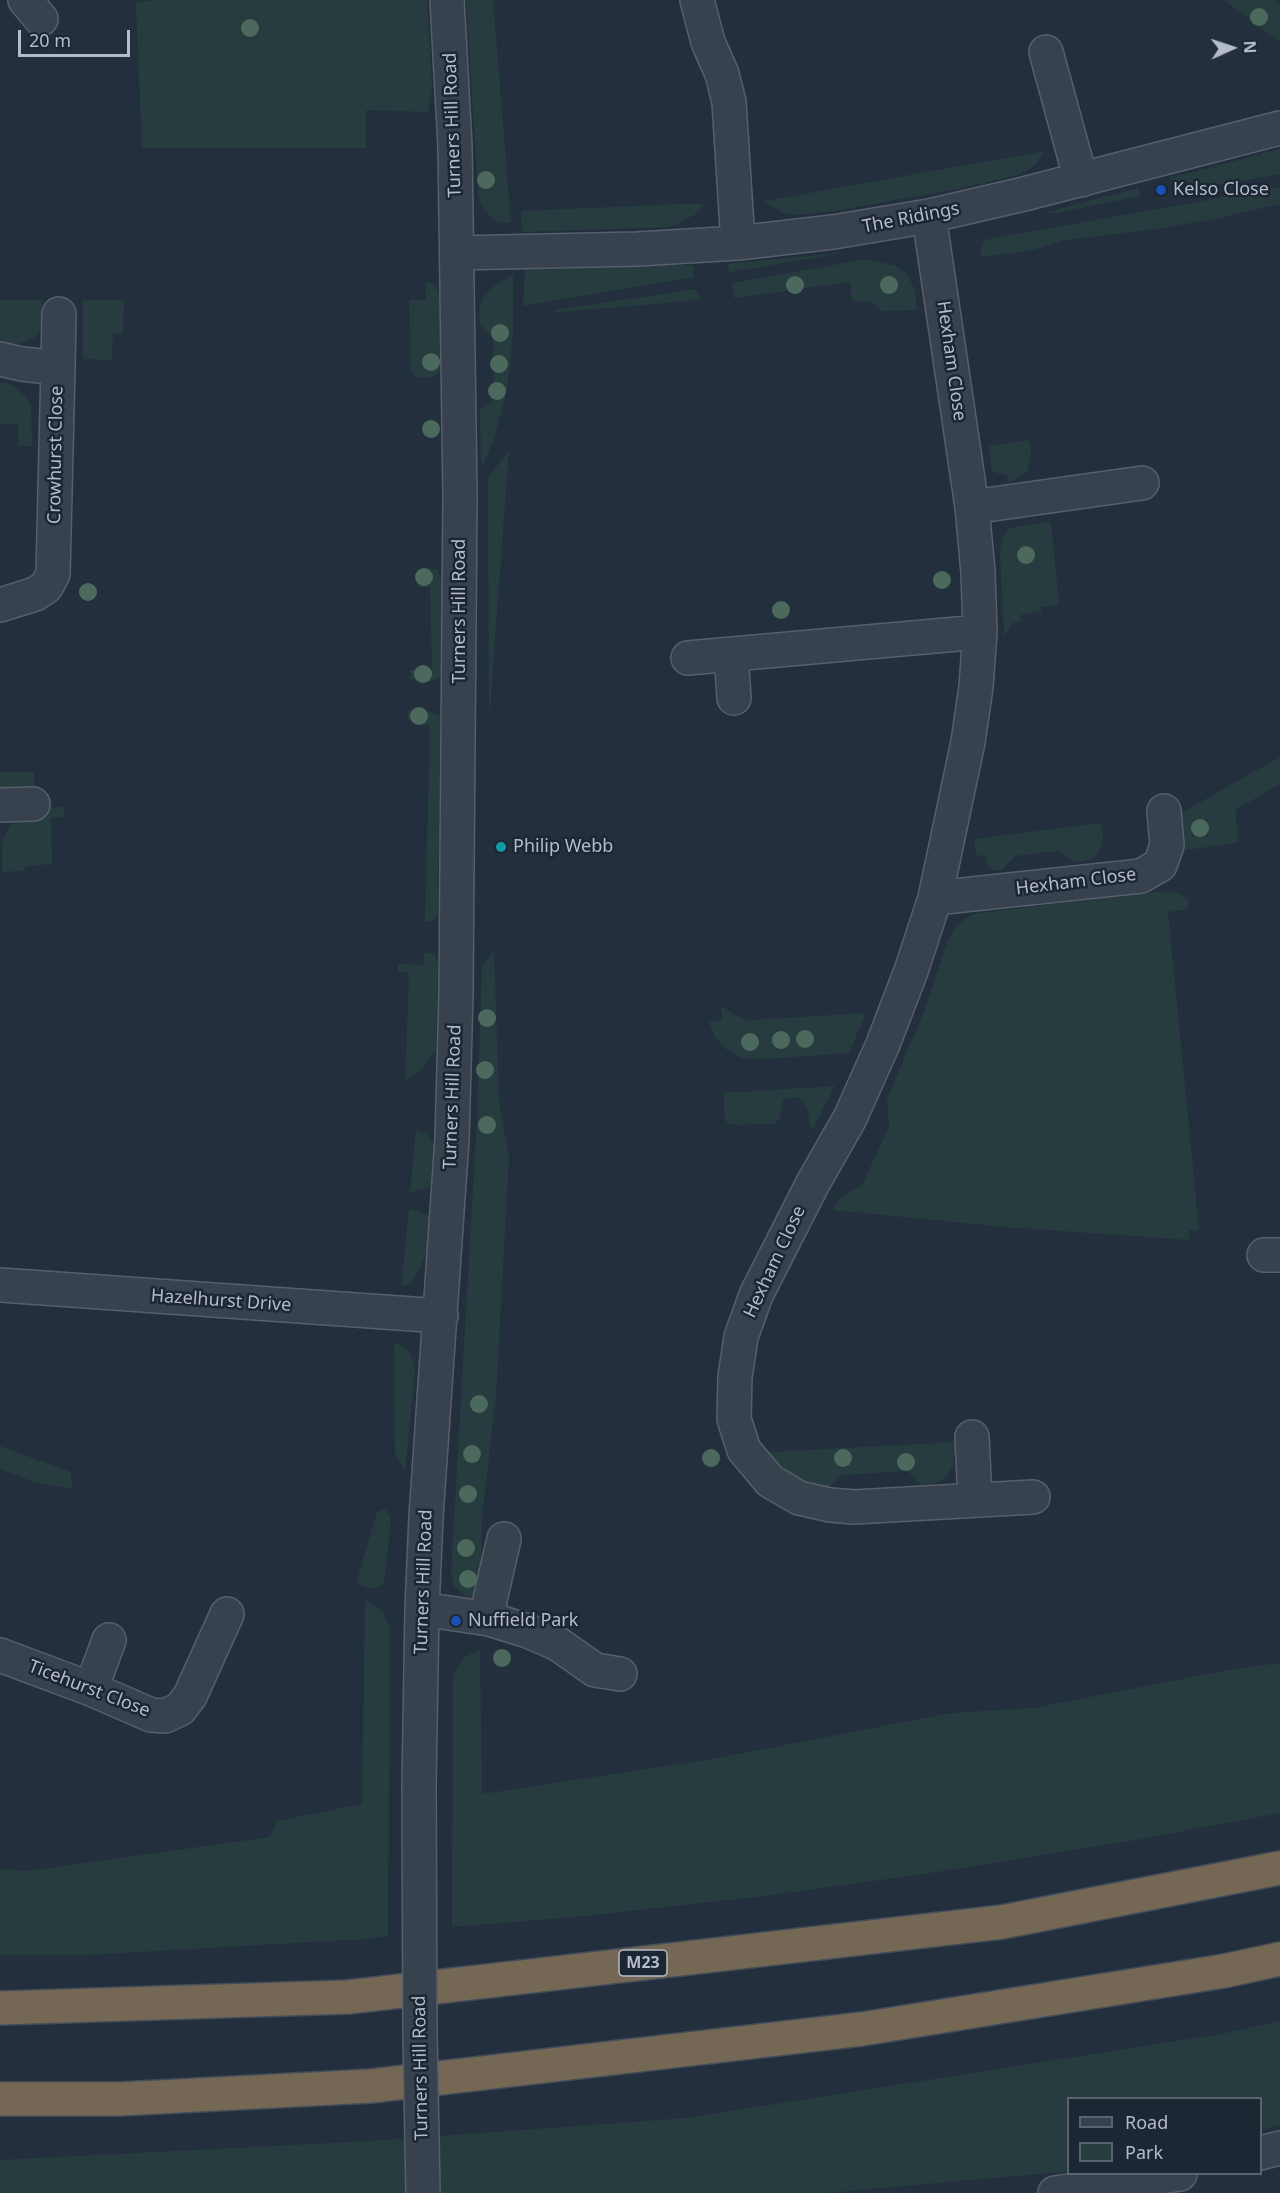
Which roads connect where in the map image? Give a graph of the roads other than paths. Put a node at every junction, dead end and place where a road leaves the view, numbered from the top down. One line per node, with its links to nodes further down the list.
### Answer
1 (447, 0): 8 (street, Turners Hill Road)
2 (697, 0): 7 (street)
3 (1046, 52): 5 (street)
4 (1280, 128): 5 (street, The Ridings)
5 (1081, 180): 6 (street, The Ridings)
6 (929, 216): 7 (street, The Ridings); 13 (street, Hexham Close)
7 (738, 243): 8 (street, The Ridings)
8 (457, 253): 24 (street, Turners Hill Road)
9 (59, 314): 11 (street, Crowhurst Close)
10 (0, 359): 11 (street, Crowhurst Close)
11 (58, 368): 14 (street, Crowhurst Close)
12 (1142, 483): 13 (street)
13 (972, 507): 15 (street, Hexham Close)
14 (0, 605)
15 (980, 632): 16 (street); 22 (street, Hexham Close)
16 (731, 654): 17 (street); 18 (street)
17 (688, 658)
18 (734, 698)
19 (33, 804): 20 (street)
20 (0, 805)
21 (1164, 811): 22 (street, Hexham Close)
22 (934, 898): 27 (street, Hexham Close)
23 (0, 1285): 24 (street, Hazelhurst Drive)
24 (441, 1316): 29 (street, Turners Hill Road)
25 (972, 1437): 27 (street)
26 (1033, 1497): 27 (street, Hexham Close)
27 (975, 1499)
28 (504, 1539): 31 (street)
29 (422, 1609): 31 (street); 43 (street, Turners Hill Road, bridge)
30 (227, 1614): 35 (street, Ticehurst Close)
31 (489, 1619): 34 (street)
32 (109, 1640): 35 (street)
33 (0, 1654): 35 (street, Ticehurst Close)
34 (620, 1674)
35 (91, 1689)
36 (1280, 1868): 38 (highway, M23)
37 (1280, 1959): 39 (highway)
38 (0, 2008)
39 (0, 2099)
40 (1280, 2148): 41 (street)
41 (1262, 2152)
42 (1173, 2175): 44 (street)
43 (423, 2193)
44 (1055, 2193)

